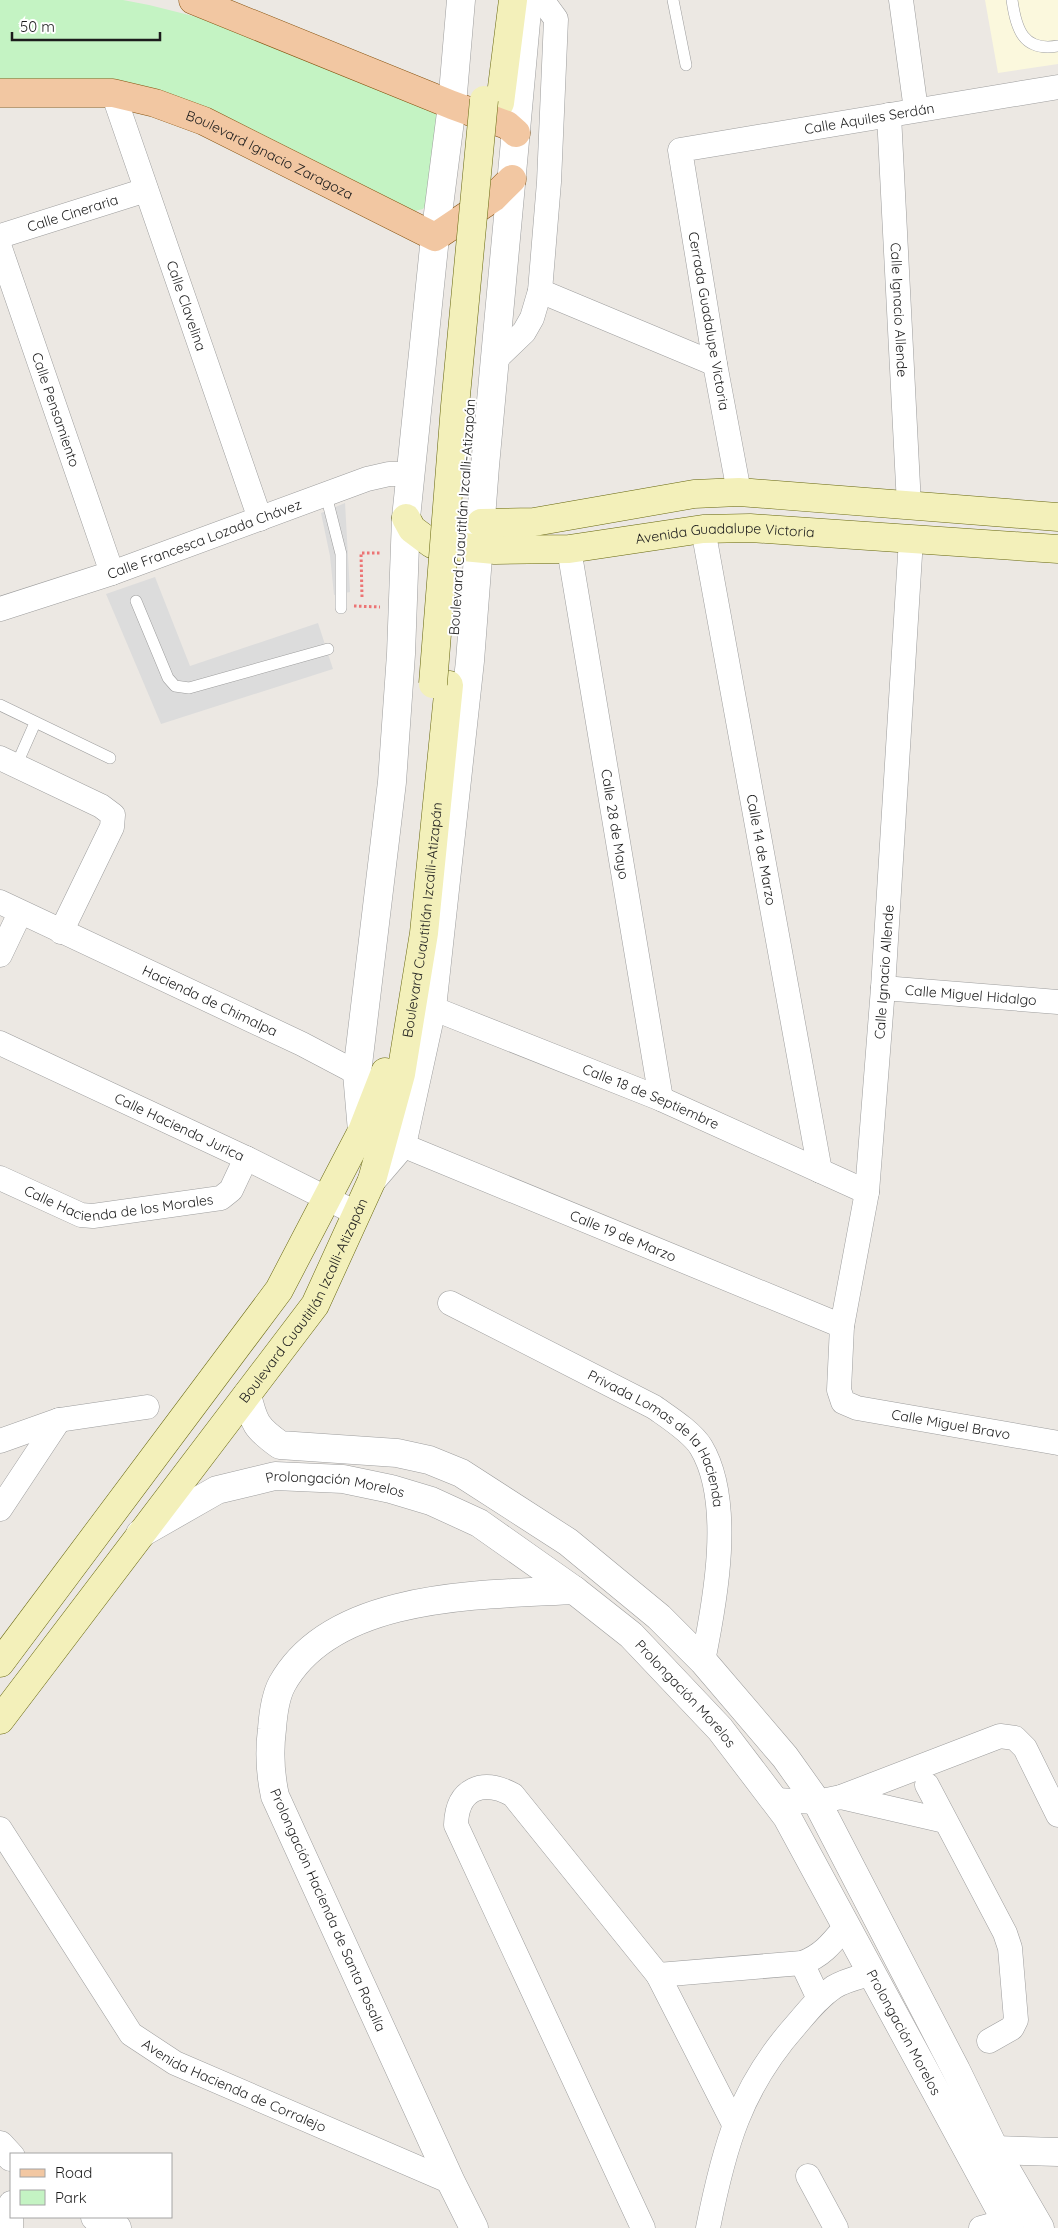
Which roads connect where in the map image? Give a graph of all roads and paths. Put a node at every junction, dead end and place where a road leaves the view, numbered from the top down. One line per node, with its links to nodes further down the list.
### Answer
1 (193, 0): 15 (main road)
2 (461, 0): 15 (street)
3 (495, 0): 59 (main road, Boulevard Cuautitlán Izcalli-Atizapán, bridge)
4 (513, 0): 59 (main road, Boulevard Cuautitlán Izcalli-Atizapán)
5 (528, 0): 18 (street)
6 (542, 0): 25 (street)
7 (673, 0): 11 (lane)
8 (902, 0): 16 (street)
9 (1012, 0): 10 (lane)
10 (1058, 46)
11 (686, 64)
12 (1058, 87): 16 (street, Calle Aquiles Serdán)
13 (0, 93): 14 (main road, Boulevard Ignacio Zaragoza)
14 (113, 93): 21 (street, Calle Clavelina); 23 (main road, Boulevard Ignacio Zaragoza)
15 (452, 105): 18 (main road); 23 (street)
16 (916, 110): 17 (street, Calle Aquiles Serdán)
17 (889, 115): 19 (street, Calle Aquiles Serdán); 31 (street, Calle Ignacio Allende)
18 (516, 133): 20 (street)
19 (680, 150): 27 (street, Cerrada Guadalupe Victoria)
20 (512, 179): 23 (main road); 26 (street)
21 (146, 190): 22 (street, Calle Cineraria); 34 (street, Calle Clavelina)
22 (0, 236)
23 (435, 237): 28 (street)
24 (0, 248): 41 (street, Calle Pensamiento)
25 (540, 291): 26 (street); 27 (street)
26 (497, 358): 36 (street)
27 (715, 364): 29 (street, Cerrada Guadalupe Victoria)
28 (410, 474): 30 (street, Calle Francesca Lozada Chávez); 33 (street)
29 (739, 492): 31 (main road, Avenida Guadalupe Victoria); 36 (main road, Avenida Guadalupe Victoria)
30 (326, 495): 34 (street, Calle Francesca Lozada Chávez); 44 (lane)
31 (909, 505): 32 (main road, Avenida Guadalupe Victoria)
32 (1058, 517)
33 (406, 518): 36 (main road, Avenida Guadalupe Victoria); 60 (street)
34 (260, 519): 41 (street, Calle Francesca Lozada Chávez)
35 (703, 529): 37 (main road, Avenida Guadalupe Victoria); 39 (main road, Avenida Guadalupe Victoria); 65 (street, Calle 14 de Marzo)
36 (480, 536): 39 (main road, Avenida Guadalupe Victoria); 57 (street)
37 (911, 539): 38 (main road, Avenida Guadalupe Victoria); 55 (street, Calle Ignacio Allende)
38 (1058, 548)
39 (569, 549): 61 (street, Calle 28 de Mayo)
40 (388, 553): 42 (path)
41 (112, 573): 46 (street, Calle Francesca Lozada Chávez)
42 (362, 597)
43 (136, 601): 47 (lane)
44 (341, 606): 45 (path)
45 (384, 607)
46 (0, 608)
47 (328, 649)
48 (0, 705): 49 (lane)
49 (35, 723): 50 (lane); 51 (lane)
50 (110, 758)
51 (8, 762): 53 (street)
52 (10, 907): 53 (street, Hacienda de Chimalpa); 54 (street)
53 (61, 932): 60 (street, Hacienda de Chimalpa)
54 (0, 955)
55 (883, 988): 56 (street, Calle Miguel Hidalgo); 68 (street, Calle Ignacio Allende)
56 (1058, 1002)
57 (432, 1008): 61 (street, Calle 18 de Septiembre); 63 (street)
58 (0, 1043): 64 (street, Calle Hacienda Jurica)
59 (393, 1072): 62 (main road, Boulevard Cuautitlán Izcalli-Atizapán); 67 (main road, Boulevard Cuautitlán Izcalli-Atizapán)
60 (357, 1073): 62 (street)
61 (661, 1099): 65 (street, Calle 18 de Septiembre)
62 (362, 1131): 69 (main road, Boulevard Cuautitlán Izcalli-Atizapán)
63 (402, 1145): 67 (street); 72 (street, Calle 19 de Marzo)
64 (246, 1158): 66 (street, Calle Hacienda de los Morales); 69 (street, Calle Hacienda Jurica)
65 (820, 1171): 68 (street, Calle 18 de Septiembre)
66 (0, 1178)
67 (372, 1180): 70 (main road, Boulevard Cuautitlán Izcalli-Atizapán)
68 (867, 1192): 72 (street, Calle Ignacio Allende)
69 (328, 1197): 70 (street, Calle Hacienda Jurica); 83 (main road, Boulevard Cuautitlán Izcalli-Atizapán)
70 (356, 1213): 73 (main road, Boulevard Cuautitlán Izcalli-Atizapán)
71 (450, 1303): 82 (street, Privada Lomas de la Hacienda)
72 (842, 1326): 74 (street, Calle Ignacio Allende)
73 (247, 1395): 80 (main road, Boulevard Cuautitlán Izcalli-Atizapán); 82 (street, Prolongación Morelos)
74 (843, 1402): 78 (street, Calle Miguel Bravo)
75 (147, 1407): 76 (street)
76 (59, 1420): 77 (street); 79 (street)
77 (0, 1441)
78 (1058, 1444)
79 (0, 1509)
80 (140, 1534): 81 (street, Prolongación Morelos); 84 (main road, Boulevard Cuautitlán Izcalli-Atizapán)
81 (574, 1590): 86 (street, Prolongación Morelos); 103 (street, Prolongación Hacienda de Santa Rosalía)
82 (703, 1661): 87 (street, Prolongación Morelos)
83 (0, 1662)
84 (0, 1720)
85 (927, 1785): 89 (street)
86 (775, 1800): 87 (street); 91 (street, Prolongación Morelos)
87 (829, 1800): 88 (street); 89 (street); 99 (street, Prolongación Morelos)
88 (1058, 1815)
89 (946, 1822): 96 (street)
90 (0, 1829): 103 (street, Avenida Hacienda de Corralejo)
91 (846, 1926): 92 (street); 93 (street, Prolongación Morelos)
92 (802, 1963): 94 (street); 95 (street)
93 (873, 1973): 95 (street); 105 (street, Prolongación Morelos)
94 (658, 1975): 97 (street); 108 (street)
95 (819, 1999): 97 (street)
96 (989, 2041)
97 (734, 2124): 109 (street)
98 (0, 2145): 101 (street)
99 (995, 2150): 100 (street); 111 (street, Prolongación Morelos)
100 (1058, 2152)
101 (10, 2156)
102 (808, 2176): 110 (street)
103 (451, 2182): 107 (street, Prolongación Hacienda de Santa Rosalía)
104 (97, 2218): 106 (street)
105 (999, 2226)
106 (117, 2228)
107 (474, 2228)
108 (643, 2228)
109 (708, 2228)
110 (836, 2228)
111 (1040, 2228)

